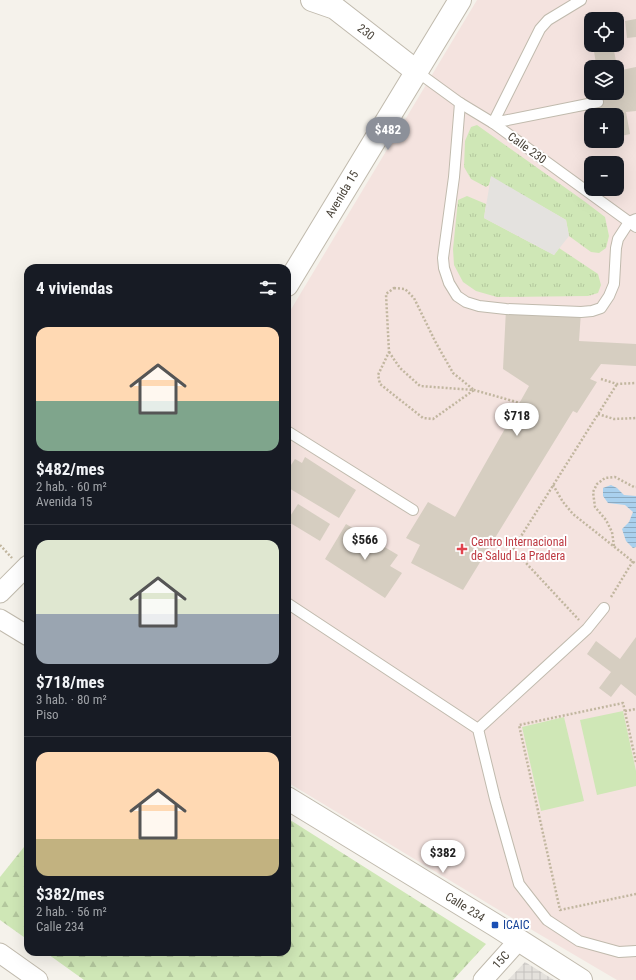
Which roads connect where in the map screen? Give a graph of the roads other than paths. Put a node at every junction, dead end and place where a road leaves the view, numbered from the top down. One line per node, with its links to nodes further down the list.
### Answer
1 (312, 0): 4 (street, 230)
2 (460, 0): 4 (street, Avenida 15)
3 (581, 0): 7 (lane)
4 (416, 71): 6 (lane, Calle 230); 9 (street, Avenida 15)
5 (598, 102): 7 (lane)
6 (460, 103): 7 (lane, Calle 230); 8 (lane)
7 (493, 123): 8 (lane, Calle 230)
8 (634, 223)
9 (291, 278)
10 (291, 434): 11 (lane)
11 (413, 510)
12 (24, 569): 13 (street)
13 (0, 593)
14 (291, 606): 18 (lane)
15 (604, 608): 18 (lane)
16 (0, 620): 17 (street)
17 (24, 634)
18 (478, 729): 21 (lane)
19 (291, 800): 20 (street, Calle 234)
20 (519, 940): 24 (street, 15C); 25 (street, Calle 234)
21 (636, 951)
22 (0, 953): 23 (street)
23 (38, 980)
24 (483, 980)
25 (580, 980)

